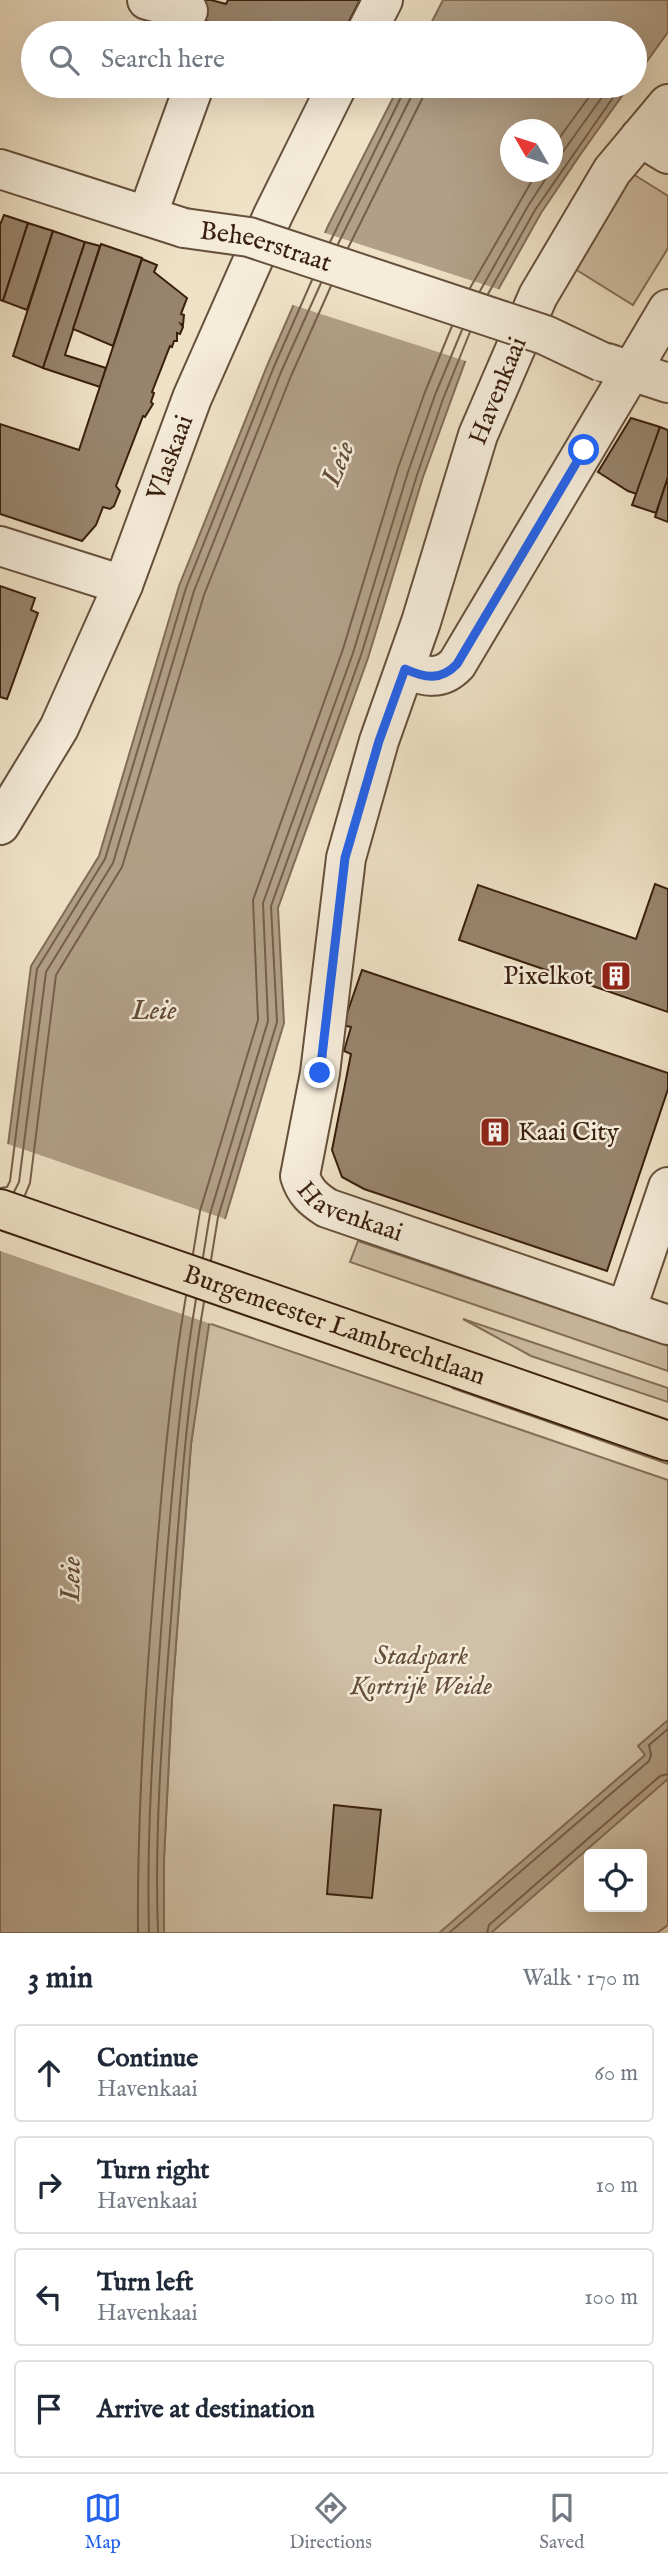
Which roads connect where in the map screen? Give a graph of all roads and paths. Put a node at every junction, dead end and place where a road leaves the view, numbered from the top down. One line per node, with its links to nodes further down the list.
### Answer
1 (147, 0): 3 (street)
2 (383, 0): 4 (street)
3 (188, 11)
4 (372, 21)
5 (190, 98): 10 (street)
6 (331, 98): 15 (street, Vlaskaai)
7 (668, 104): 8 (street, Havenkaai)
8 (654, 146): 16 (street, Havenkaai)
9 (0, 169): 10 (street, Beheerstraat)
10 (147, 216): 12 (street, Beheerstraat, bridge)
11 (668, 309): 12 (street)
12 (617, 366): 13 (street, Beheerstraat); 16 (street)
13 (668, 383)
14 (0, 546): 15 (street)
15 (123, 586): 17 (street, Vlaskaai)
16 (405, 669): 21 (street, Havenkaai)
17 (0, 825)
18 (0, 1183): 23 (main road, Burgemeester Lambrechtlaan)
19 (668, 1187): 21 (street)
20 (0, 1209): 23 (main road, Burgemeester Lambrechtlaan)
21 (626, 1311): 22 (street, Havenkaai)
22 (668, 1325)
23 (540, 1382): 24 (main road, Burgemeester Lambrechtlaan); 25 (main road, Burgemeester Lambrechtlaan)
24 (668, 1412)
25 (668, 1441)

